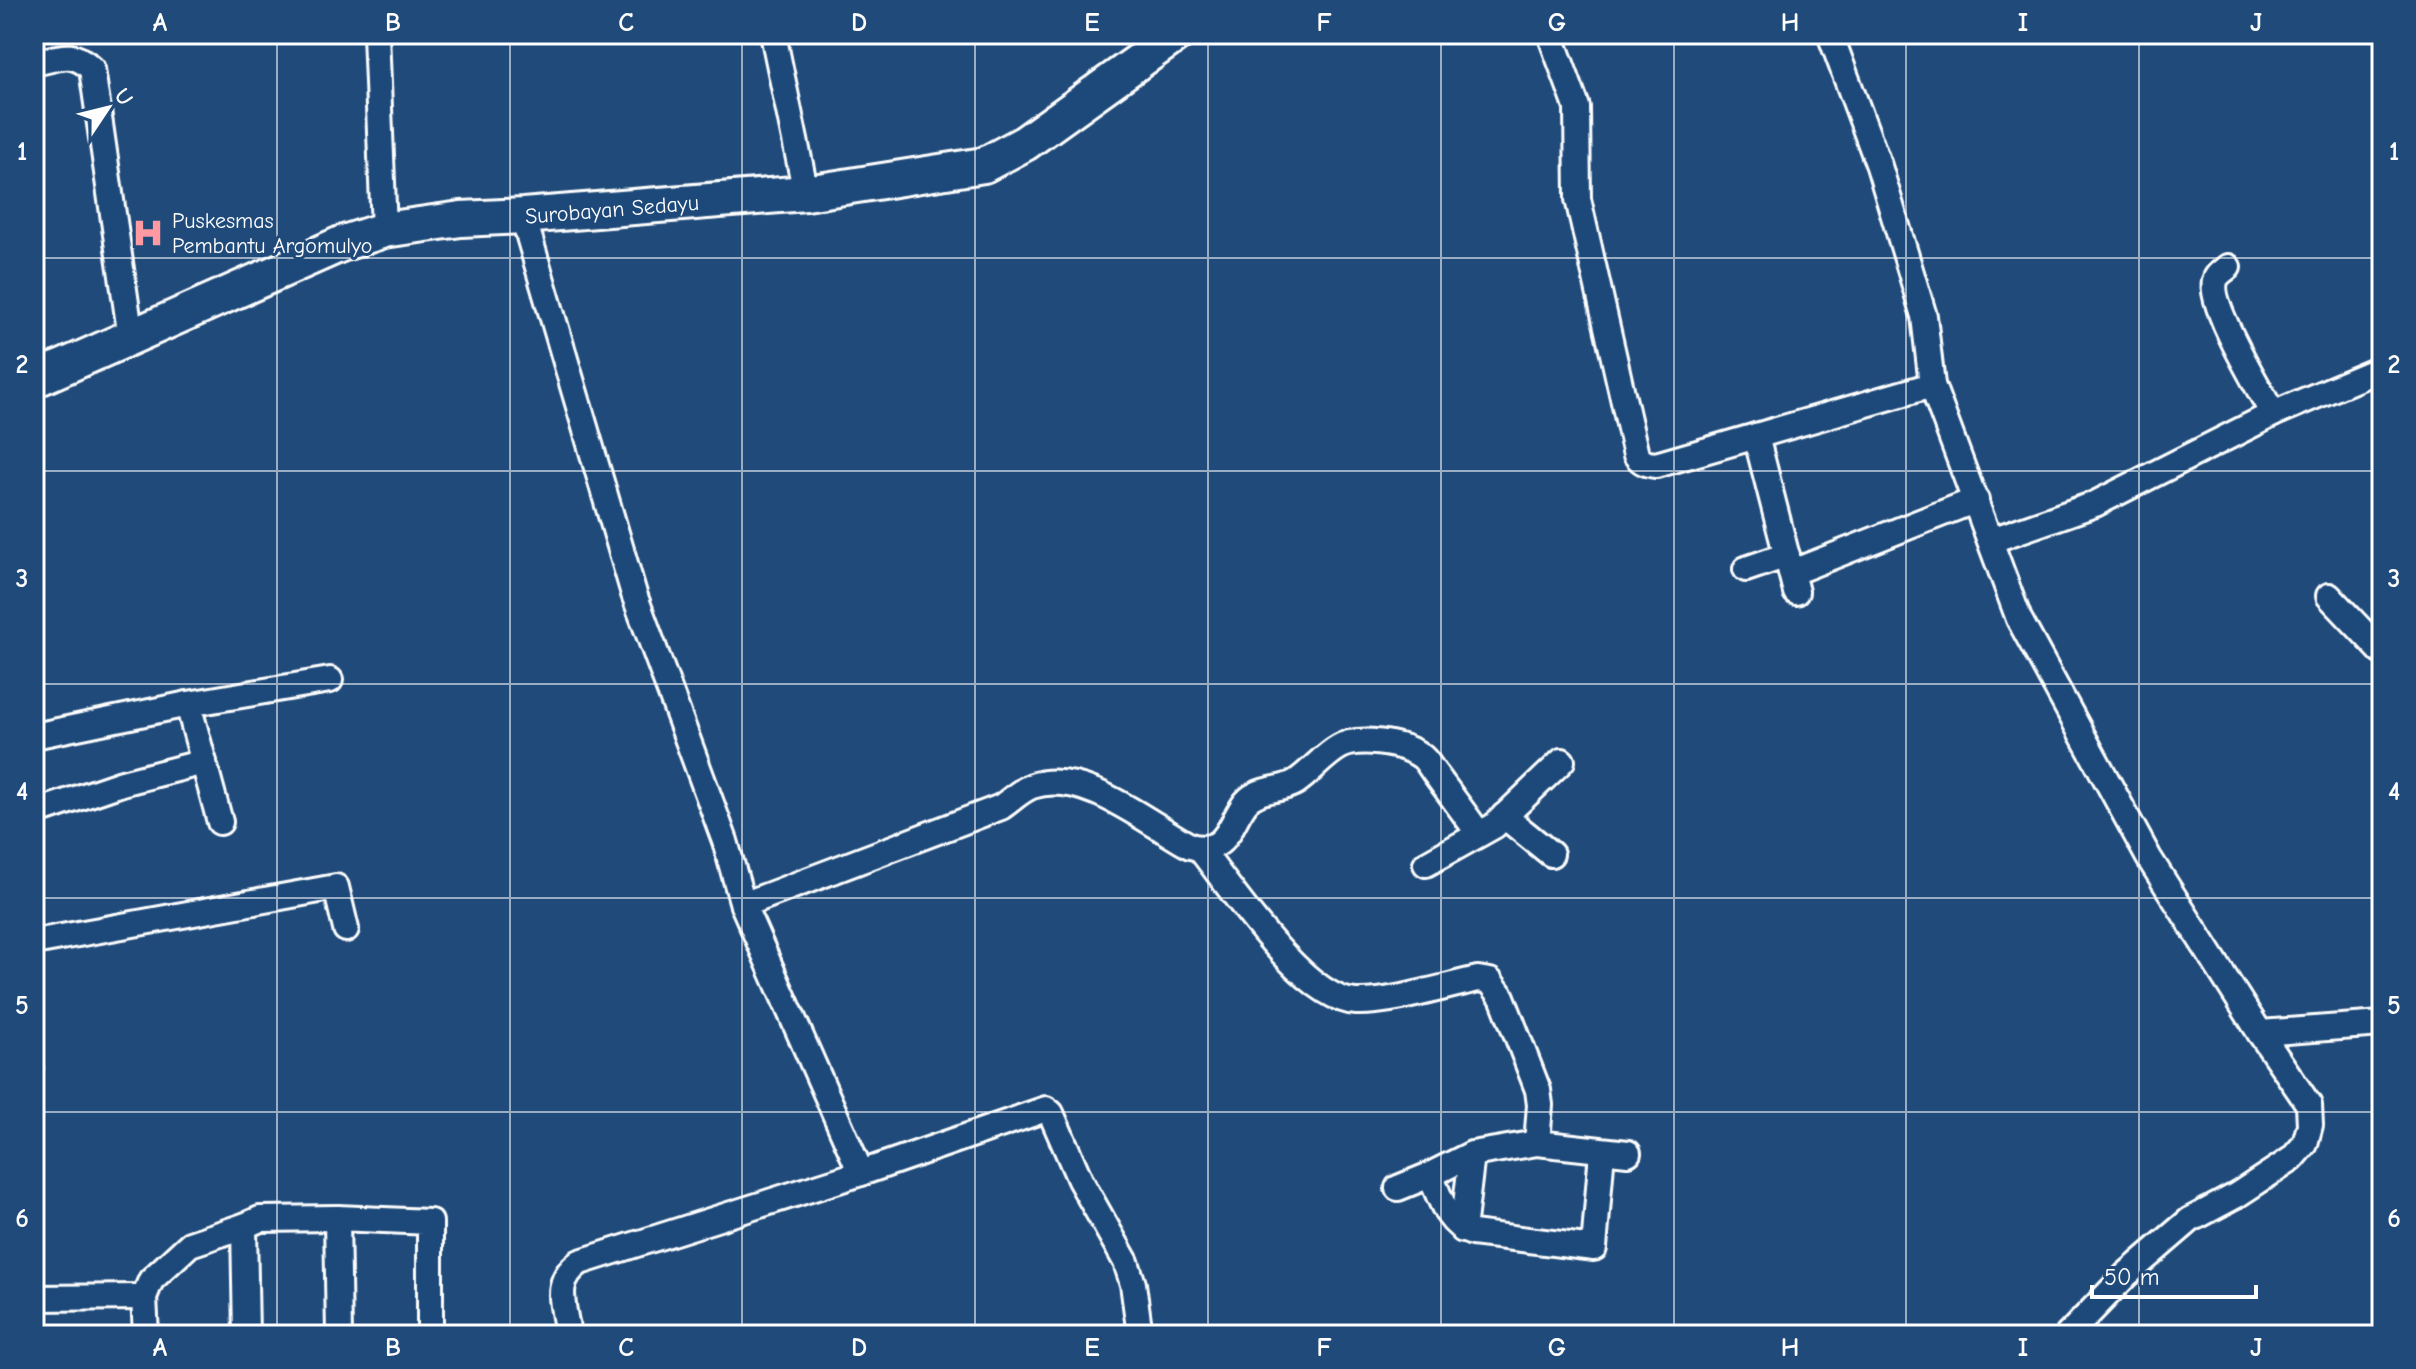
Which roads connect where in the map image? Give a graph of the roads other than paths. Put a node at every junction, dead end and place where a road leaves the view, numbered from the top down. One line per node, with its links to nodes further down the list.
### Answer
1 (376, 34): 9 (street)
2 (773, 34): 7 (street)
3 (1177, 34): 7 (main road, Surobayan Sedayu)
4 (1550, 34): 16 (street)
5 (1830, 34): 14 (street)
6 (34, 63): 11 (street)
7 (806, 193): 8 (main road, Surobayan Sedayu)
8 (523, 216): 9 (main road, Surobayan Sedayu); 36 (street)
9 (384, 230): 11 (main road, Surobayan Sedayu)
10 (2228, 267): 15 (street)
11 (131, 338): 13 (main road, Surobayan Sedayu)
12 (2382, 368): 15 (street)
13 (34, 380)
14 (1932, 385): 16 (street); 17 (street)
15 (2273, 414): 18 (street)
16 (1756, 436): 19 (street)
17 (1976, 500): 18 (street); 19 (street)
18 (1992, 540): 40 (street)
19 (1795, 562): 20 (street); 21 (street)
20 (1746, 569)
21 (1796, 592)
22 (2329, 596): 23 (street)
23 (2382, 652)
24 (330, 680): 25 (street)
25 (188, 704): 26 (street); 28 (street)
26 (34, 736)
27 (1562, 761): 30 (street)
28 (204, 762): 29 (street); 31 (street)
29 (46, 809)
30 (1504, 816): 32 (street); 34 (street)
31 (220, 822)
32 (1479, 834): 33 (street); 35 (street)
33 (1200, 849): 36 (street); 41 (street)
34 (1551, 854)
35 (1426, 864)
36 (743, 905): 45 (street)
37 (346, 929): 38 (street)
38 (34, 942)
39 (2382, 1024): 40 (street)
40 (2260, 1033): 59 (street)
41 (1537, 1143): 42 (street); 44 (street)
42 (1602, 1151): 43 (street); 50 (street)
43 (1628, 1153)
44 (1472, 1154): 46 (street); 50 (street)
45 (861, 1173): 57 (street); 58 (street)
46 (1430, 1175): 47 (street); 50 (street)
47 (1398, 1188)
48 (337, 1218): 49 (street); 55 (street); 56 (street)
49 (244, 1226): 51 (street); 54 (street)
50 (1463, 1230)
51 (144, 1297): 52 (street); 53 (street)
52 (34, 1298)
53 (146, 1335)
54 (246, 1335)
55 (339, 1335)
56 (430, 1335)
57 (568, 1335)
58 (1140, 1335)
59 (2068, 1335)

